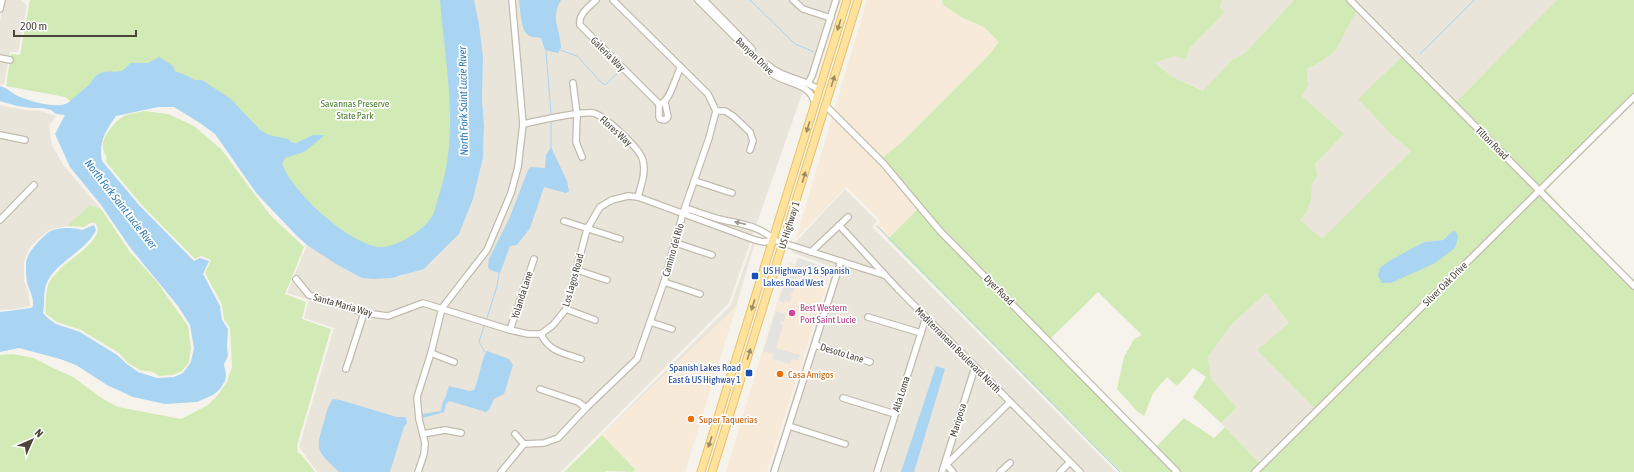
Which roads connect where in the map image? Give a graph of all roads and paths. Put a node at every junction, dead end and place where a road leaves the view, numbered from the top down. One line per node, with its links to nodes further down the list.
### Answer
1 (2, 0): 12 (street)
2 (512, 0): 29 (street)
3 (596, 0): 17 (street, Galeria Way)
4 (613, 0): 17 (street)
5 (698, 0): 14 (street, Banyan Drive)
6 (704, 0): 14 (street, Banyan Drive)
7 (794, 0): 13 (street)
8 (836, 0): 13 (street)
9 (847, 0): 18 (main road, US Highway 1, one-way to 18)
10 (858, 0): 25 (main road, US Highway 1, one-way to 10)
11 (1350, 0): 36 (street, Tilton Road)
12 (0, 9)
13 (831, 18): 20 (street)
14 (728, 27): 19 (street, Banyan Drive)
15 (0, 58): 16 (street)
16 (10, 60)
17 (681, 67): 26 (street)
18 (823, 78): 22 (main road, US Highway 1); 25 (main road)
19 (798, 82): 20 (street, Banyan Drive); 24 (street, Banyan Drive)
20 (808, 83): 22 (street, Banyan Drive)
21 (573, 84): 27 (street)
22 (820, 90): 24 (main road, US Highway 1); 28 (main road)
23 (1634, 97): 36 (street, Silver Oak Drive)
24 (816, 103): 46 (main road, US Highway 1, one-way to 46)
25 (825, 104): 28 (main road, US Highway 1); 107 (street, Dyer Road)
26 (716, 110): 32 (street); 34 (street, Camino del Rio)
27 (577, 114): 29 (street, Flores Way); 33 (street); 38 (street, Flores Way)
28 (821, 118): 48 (main road, US Highway 1, one-way to 28)
29 (523, 124): 60 (street)
30 (0, 135): 31 (street)
31 (24, 140)
32 (750, 150)
33 (582, 157)
34 (695, 181): 37 (street); 39 (street, Camino del Rio)
35 (34, 185): 41 (street)
36 (1539, 191): 58 (street, Tilton Road); 108 (street, Silver Oak Drive)
37 (732, 193)
38 (638, 197): 39 (street, Los Lagos Road); 44 (street, Los Lagos Road)
39 (684, 213): 46 (street, Los Lagos Road); 46 (street, Los Lagos Road, one-way to 39); 47 (street, Camino del Rio)
40 (848, 217): 43 (street)
41 (0, 220)
42 (564, 221): 44 (street)
43 (839, 225): 49 (street); 54 (street, Mediterranean Boulevard North)
44 (587, 229): 45 (street); 53 (street, Los Lagos Road)
45 (620, 239)
46 (774, 240): 48 (street); 80 (main road, US Highway 1, one-way to 80)
47 (676, 243): 50 (street); 57 (street, Camino del Rio)
48 (783, 244): 49 (street); 85 (main road, US Highway 1, one-way to 48)
49 (810, 252): 52 (street)
50 (712, 254)
51 (534, 259): 68 (street, Yolanda Lane)
52 (841, 260): 54 (street); 71 (street)
53 (577, 270): 56 (street); 61 (street, Los Lagos Road)
54 (885, 276): 64 (street, Mediterranean Boulevard North)
55 (296, 279): 62 (street, Santa Maria Way)
56 (607, 280)
57 (664, 282): 59 (street); 66 (street, Camino del Rio)
58 (1634, 286)
59 (700, 294)
60 (442, 308): 62 (street, Santa Maria Way); 68 (street); 72 (street)
61 (566, 309): 65 (street); 70 (street, Los Lagos Road)
62 (364, 313): 77 (street)
63 (868, 317): 69 (street)
64 (926, 317): 69 (street, Alta Loma); 76 (street, Mediterranean Boulevard North)
65 (595, 320)
66 (650, 322): 67 (street); 82 (street, Camino del Rio)
67 (672, 329)
68 (510, 330): 70 (street)
69 (921, 333): 83 (street, Alta Loma)
70 (541, 334): 73 (street)
71 (814, 345): 75 (street, Desoto Lane); 86 (street)
72 (431, 354): 74 (street); 88 (street)
73 (581, 359)
74 (454, 362)
75 (870, 362)
76 (975, 367): 81 (street, Mediterranean Boulevard North); 95 (street, Mariposa)
77 (346, 369)
78 (540, 389): 82 (street)
79 (842, 398): 83 (street)
80 (723, 402): 84 (main road, US Highway 1); 85 (main road)
81 (1010, 402): 94 (street, Mediterranean Boulevard North); 95 (street)
82 (586, 408): 91 (street, Camino del Rio)
83 (895, 414): 101 (street, Alta Loma)
84 (718, 418): 87 (main road); 98 (main road, US Highway 1, one-way to 98)
85 (729, 418): 87 (main road, US Highway 1)
86 (789, 426): 92 (street); 100 (street)
87 (724, 433): 99 (main road, US Highway 1)
88 (423, 434): 89 (street); 96 (street)
89 (461, 434)
90 (515, 434): 91 (street)
91 (524, 444): 97 (street)
92 (845, 444)
93 (1010, 462): 104 (street)
94 (1070, 462): 105 (street); 106 (street, Mediterranean Boulevard North)
95 (945, 463): 102 (street, Mariposa); 103 (street)
96 (418, 472)
97 (501, 472)
98 (701, 472)
99 (712, 472)
100 (774, 472)
101 (877, 472)
102 (942, 472)
103 (953, 472)
104 (1000, 472)
105 (1060, 472)
106 (1080, 472)
107 (1177, 472)
108 (1255, 472)

